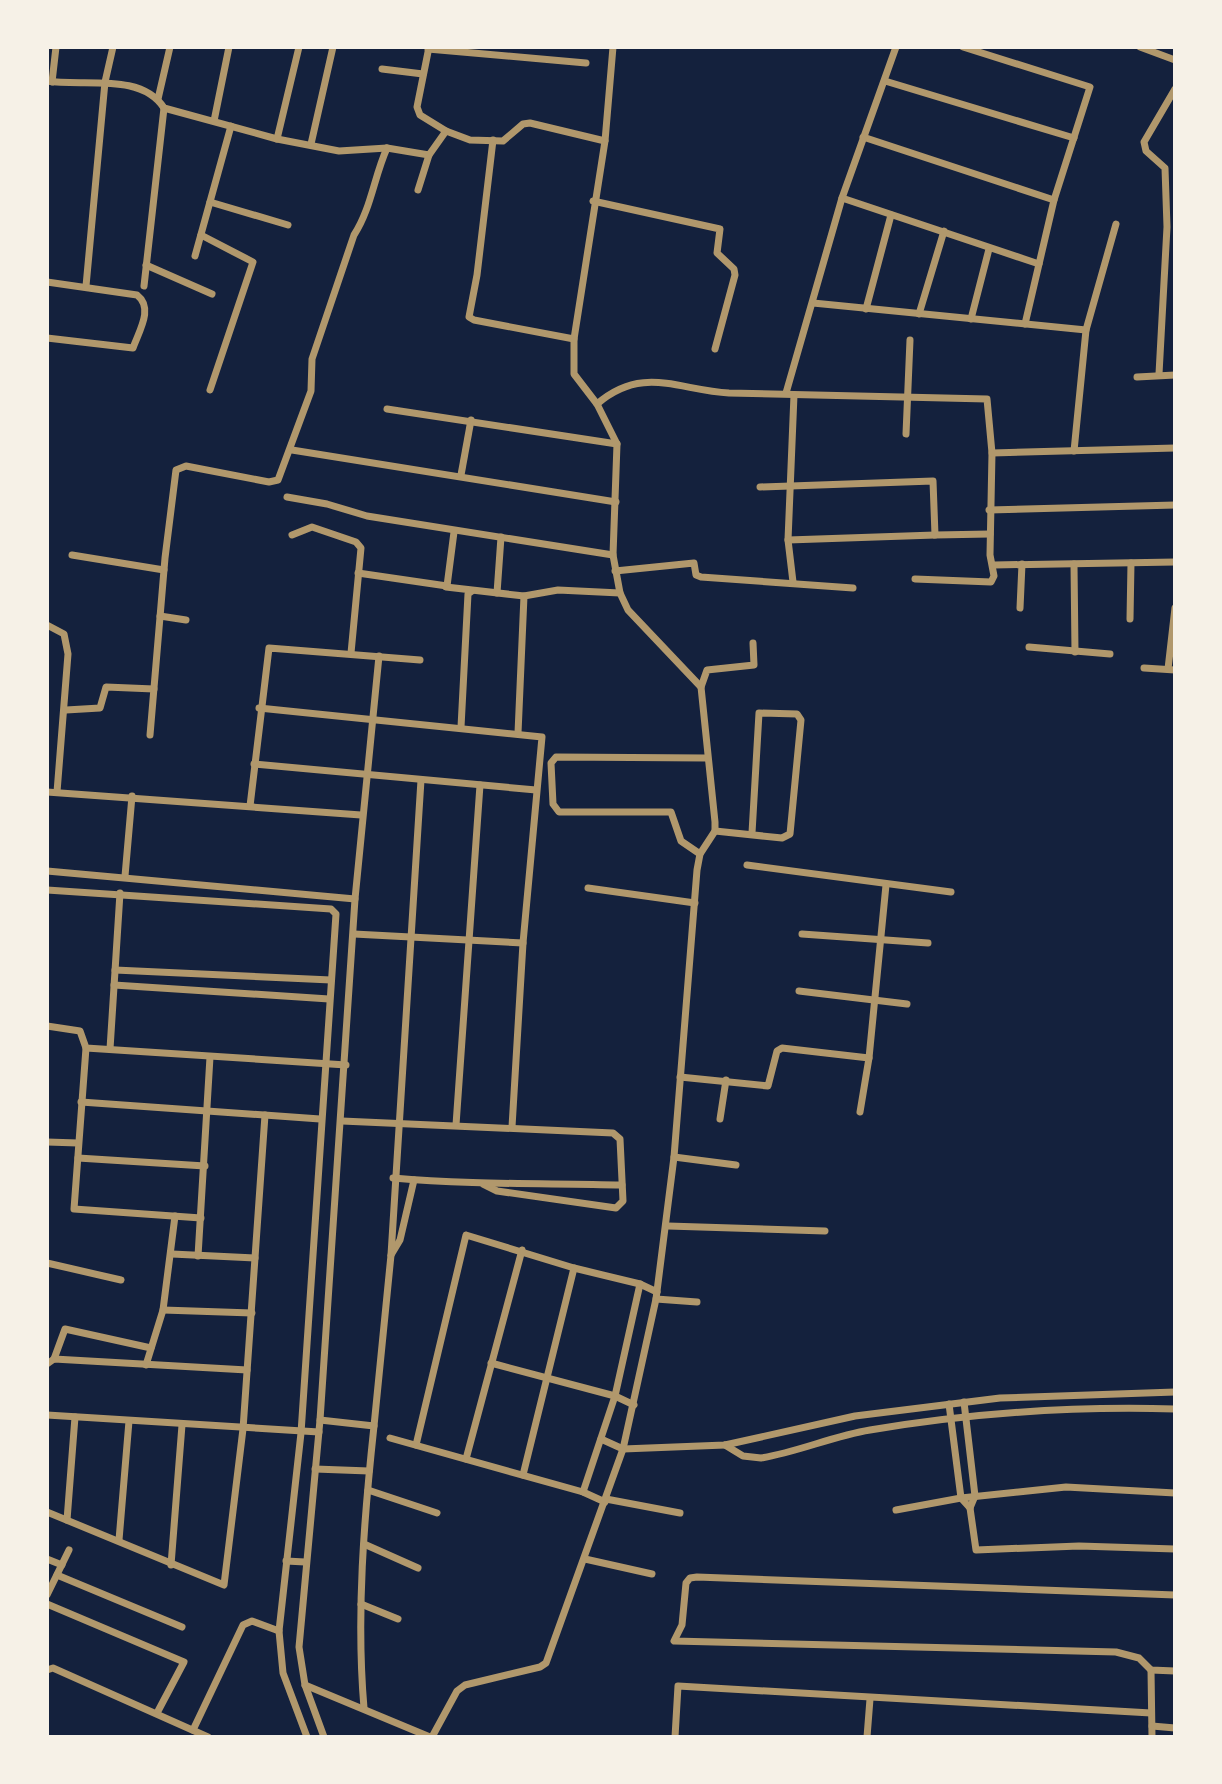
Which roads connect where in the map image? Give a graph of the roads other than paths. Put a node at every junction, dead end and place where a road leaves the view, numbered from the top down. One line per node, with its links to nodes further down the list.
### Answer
1 (56, 47): 16 (street)
2 (113, 47): 18 (street)
3 (170, 47): 20 (street)
4 (229, 47): 22 (street)
5 (299, 47): 27 (street)
6 (332, 47): 30 (street)
7 (613, 47): 29 (street)
8 (896, 47): 17 (street)
9 (963, 47): 26 (street)
10 (1140, 47): 12 (street)
11 (428, 48): 13 (street); 15 (street)
12 (1175, 60)
13 (586, 63)
14 (382, 69): 15 (street)
15 (424, 74): 24 (street)
16 (50, 81): 18 (street)
17 (885, 81): 25 (street); 26 (street)
18 (105, 82): 20 (street); 49 (street)
19 (1175, 89): 41 (street)
20 (158, 100): 21 (street)
21 (164, 108): 22 (street); 47 (street)
22 (214, 121): 23 (street)
23 (231, 126): 27 (street); 37 (street)
24 (446, 131): 28 (street); 32 (street)
25 (863, 137): 34 (street); 35 (street)
26 (1074, 138): 35 (street)
27 (277, 139): 30 (street)
28 (493, 140): 29 (street); 61 (street)
29 (605, 141): 36 (street)
30 (310, 144): 31 (street)
31 (387, 148): 32 (street); 76 (street)
32 (429, 155): 33 (street)
33 (418, 190)
34 (842, 198): 38 (street); 54 (street)
35 (1054, 200): 46 (street)
36 (593, 201): 61 (street); 63 (street)
37 (211, 202): 40 (street); 43 (street)
38 (891, 215): 42 (street); 55 (street)
39 (1115, 224): 59 (street)
40 (288, 225)
41 (1171, 228): 51 (street)
42 (944, 231): 44 (street); 56 (street)
43 (201, 236): 45 (street); 67 (street)
44 (989, 249): 46 (street); 57 (street)
45 (195, 256)
46 (1038, 264): 58 (street)
47 (146, 265): 50 (street); 53 (street)
48 (47, 282): 49 (street)
49 (86, 286): 60 (street)
50 (144, 286)
51 (1164, 287): 52 (street); 64 (street)
52 (1175, 287)
53 (212, 294)
54 (813, 303): 55 (street); 68 (street)
55 (866, 309): 56 (street)
56 (919, 314): 57 (street)
57 (971, 319): 58 (street)
58 (1025, 324): 59 (street)
59 (1086, 330): 77 (street)
60 (47, 338)
61 (574, 339): 70 (street)
62 (910, 340): 69 (street)
63 (715, 349)
64 (1159, 374): 65 (street); 66 (street)
65 (1175, 374)
66 (1137, 377)
67 (210, 390)
68 (790, 394): 69 (street); 70 (street); 81 (street)
69 (907, 395): 73 (street); 78 (street)
70 (597, 404): 74 (street)
71 (387, 409): 72 (street)
72 (471, 420): 74 (street); 79 (street)
73 (906, 434)
74 (617, 444): 83 (street)
75 (1175, 448): 77 (street)
76 (292, 450): 79 (street); 99 (street)
77 (1074, 450): 78 (street)
78 (992, 453): 85 (street)
79 (461, 475): 83 (street)
80 (760, 486): 81 (street)
81 (790, 486): 88 (street); 91 (street)
82 (287, 497): 86 (street)
83 (616, 502): 93 (street)
84 (1175, 505): 85 (street)
85 (989, 510): 87 (street)
86 (454, 532): 90 (street); 104 (street)
87 (990, 534): 88 (street); 98 (street)
88 (935, 535): 91 (street)
89 (292, 536): 101 (street)
90 (501, 537): 93 (street); 107 (street)
91 (788, 540): 103 (street)
92 (72, 555): 99 (street)
93 (612, 555): 100 (street)
94 (1175, 562): 95 (street)
95 (1130, 563): 97 (street); 113 (street)
96 (1022, 564): 97 (street); 98 (street); 110 (street)
97 (1074, 564): 118 (street)
98 (994, 565): 102 (street)
99 (164, 570): 112 (street)
100 (615, 571): 103 (street); 108 (street)
101 (358, 573): 104 (street); 119 (street)
102 (915, 579)
103 (793, 582): 105 (street)
104 (446, 587): 106 (street)
105 (853, 588)
106 (473, 591): 107 (street); 130 (street)
107 (497, 593): 109 (street)
108 (620, 593): 109 (street); 125 (street)
109 (524, 596): 131 (street)
110 (1020, 608)
111 (1175, 608): 124 (street)
112 (160, 616): 114 (street); 126 (street)
113 (1130, 619)
114 (186, 620)
115 (47, 625): 128 (street)
116 (753, 643): 125 (street)
117 (1029, 647): 118 (street)
118 (1075, 652): 120 (street)
119 (351, 653): 121 (street); 127 (street)
120 (1110, 654)
121 (379, 656): 122 (street); 129 (street)
122 (419, 660)
123 (1144, 668): 124 (street)
124 (1171, 670)
125 (701, 687): 133 (street)
126 (154, 689): 128 (street); 132 (street)
127 (259, 708): 129 (street); 134 (street)
128 (66, 710): 140 (street)
129 (371, 721): 130 (street); 135 (street)
130 (461, 727): 131 (street)
131 (518, 733): 138 (street)
132 (150, 735)
133 (706, 758): 144 (street); 146 (street)
134 (254, 764): 135 (street); 142 (street)
135 (365, 775): 136 (street); 143 (street)
136 (421, 780): 137 (street); 159 (street)
137 (480, 785): 138 (street); 161 (street)
138 (536, 790): 162 (street)
139 (47, 792): 140 (street)
140 (57, 792): 141 (street)
141 (132, 796): 142 (street); 149 (street)
142 (250, 806): 143 (street)
143 (361, 815): 155 (street)
144 (715, 831): 145 (street); 146 (street)
145 (752, 833): 145 (street)
146 (700, 854): 156 (street)
147 (747, 865): 150 (street)
148 (47, 871): 149 (street)
149 (125, 876): 155 (street)
150 (886, 885): 153 (street); 160 (street)
151 (587, 888): 156 (street)
152 (47, 890): 154 (street)
153 (951, 892)
154 (120, 893): 164 (street); 165 (street)
155 (355, 899): 157 (street)
156 (695, 903): 178 (street)
157 (354, 934): 159 (street); 177 (street)
158 (802, 934): 160 (street)
159 (410, 938): 161 (street); 187 (street)
160 (882, 939): 163 (street); 169 (street)
161 (469, 941): 162 (street); 188 (street)
162 (523, 943): 189 (street)
163 (928, 943)
164 (115, 970): 165 (street); 166 (street)
165 (331, 980): 168 (street)
166 (114, 985): 168 (street); 173 (street)
167 (799, 991): 169 (street)
168 (329, 999): 176 (street)
169 (875, 999): 170 (street); 175 (street)
170 (907, 1004)
171 (47, 1026): 172 (street)
172 (86, 1048): 173 (street); 180 (street)
173 (110, 1049): 174 (street)
174 (210, 1058): 176 (street); 181 (street)
175 (869, 1058): 179 (street); 182 (street)
176 (325, 1064): 177 (street); 184 (street)
177 (346, 1065): 186 (street)
178 (680, 1077): 179 (street); 192 (street)
179 (726, 1080): 185 (street)
180 (81, 1102): 181 (street); 191 (street)
181 (208, 1110): 183 (street); 195 (street)
182 (860, 1112)
183 (265, 1115): 184 (street); 208 (street)
184 (320, 1119): 241 (street)
185 (720, 1119)
186 (342, 1121): 187 (street); 235 (street)
187 (397, 1124): 188 (street); 196 (street)
188 (456, 1125): 189 (street)
189 (512, 1127): 199 (street)
190 (47, 1142): 191 (street)
191 (78, 1143): 193 (street)
192 (674, 1157): 194 (street); 202 (street)
193 (78, 1158): 195 (street); 200 (street)
194 (736, 1165)
195 (205, 1166): 201 (street)
196 (393, 1178): 197 (street); 206 (street)
197 (414, 1180): 198 (street); 206 (street)
198 (482, 1184): 199 (street); 199 (street)
199 (622, 1185)
200 (175, 1216): 201 (street); 205 (street)
201 (201, 1218): 207 (street)
202 (668, 1226): 203 (street); 213 (street)
203 (825, 1231)
204 (522, 1250): 210 (street); 219 (street); 245 (street)
205 (172, 1254): 207 (street); 215 (street)
206 (391, 1255): 238 (street)
207 (198, 1256): 208 (street)
208 (255, 1258): 216 (street)
209 (47, 1263): 211 (street)
210 (574, 1268): 212 (street); 222 (street)
211 (121, 1280)
212 (640, 1284): 213 (street); 225 (street)
213 (657, 1295): 214 (street); 228 (street)
214 (697, 1302)
215 (163, 1310): 216 (street); 217 (street)
216 (252, 1313): 221 (street)
217 (150, 1348): 218 (street); 220 (street)
218 (50, 1361): 220 (street)
219 (491, 1363): 222 (street); 247 (street)
220 (146, 1365): 221 (street)
221 (247, 1370): 239 (street)
222 (547, 1380): 225 (street); 250 (street)
223 (1175, 1392): 224 (street)
224 (1098, 1394): 226 (street); 229 (street)
225 (615, 1396): 228 (street); 243 (street)
226 (964, 1402): 227 (street); 233 (street)
227 (949, 1404): 234 (street); 244 (street)
228 (634, 1405): 246 (street)
229 (1098, 1407): 230 (street); 233 (street)
230 (1175, 1409)
231 (47, 1415): 232 (street)
232 (75, 1417): 236 (street); 262 (street)
233 (965, 1417): 234 (street); 254 (street)
234 (951, 1419): 244 (street); 255 (street)
235 (320, 1420): 238 (street); 240 (street)
236 (130, 1421): 237 (street); 263 (street)
237 (183, 1425): 239 (street); 271 (street)
238 (374, 1426): 249 (street)
239 (243, 1429): 241 (street); 271 (street)
240 (319, 1432): 241 (street); 248 (street)
241 (301, 1433): 269 (street)
242 (390, 1438): 245 (street)
243 (601, 1439): 246 (street); 252 (street)
244 (725, 1445): 246 (street)
245 (416, 1446): 247 (street)
246 (623, 1449): 256 (street)
247 (466, 1459): 250 (street)
248 (315, 1469): 249 (street); 270 (street)
249 (369, 1471): 251 (street)
250 (523, 1475): 252 (street)
251 (368, 1490): 260 (street); 264 (street)
252 (583, 1492): 256 (street)
253 (1175, 1493): 254 (street)
254 (975, 1496): 255 (street); 257 (street)
255 (961, 1498): 257 (street); 258 (street)
256 (606, 1500): 261 (street); 268 (street)
257 (970, 1508): 265 (street)
258 (896, 1510)
259 (47, 1512): 262 (street)
260 (437, 1513)
261 (680, 1513)
262 (67, 1520): 263 (street)
263 (118, 1540): 271 (street)
264 (364, 1545): 273 (street); 279 (street)
265 (1175, 1549)
266 (69, 1550): 272 (street)
267 (47, 1559): 272 (street)
268 (585, 1559): 274 (street); 297 (street)
269 (286, 1561): 270 (street); 282 (street)
270 (305, 1562): 286 (street)
271 (171, 1564)
272 (62, 1565): 275 (street)
273 (418, 1568)
274 (652, 1574)
275 (57, 1575): 276 (street); 281 (street)
276 (48, 1590)
277 (1175, 1595): 284 (street)
278 (47, 1604): 289 (street)
279 (361, 1604): 280 (street); 288 (street)
280 (398, 1619)
281 (182, 1627)
282 (279, 1631): 293 (street); 295 (street)
283 (47, 1670): 289 (street)
284 (1151, 1670): 285 (street); 290 (street)
285 (1175, 1671)
286 (305, 1685): 288 (street); 296 (street)
287 (870, 1699): 290 (street); 298 (street); 299 (street)
288 (365, 1709): 297 (street)
289 (157, 1713): 293 (street)
290 (1151, 1713): 291 (street)
291 (1152, 1727): 292 (street); 300 (street)
292 (1175, 1728)
293 (193, 1730): 294 (street)
294 (208, 1737)
295 (307, 1737)
296 (324, 1737)
297 (431, 1737)
298 (675, 1737)
299 (867, 1737)
300 (1152, 1737)

